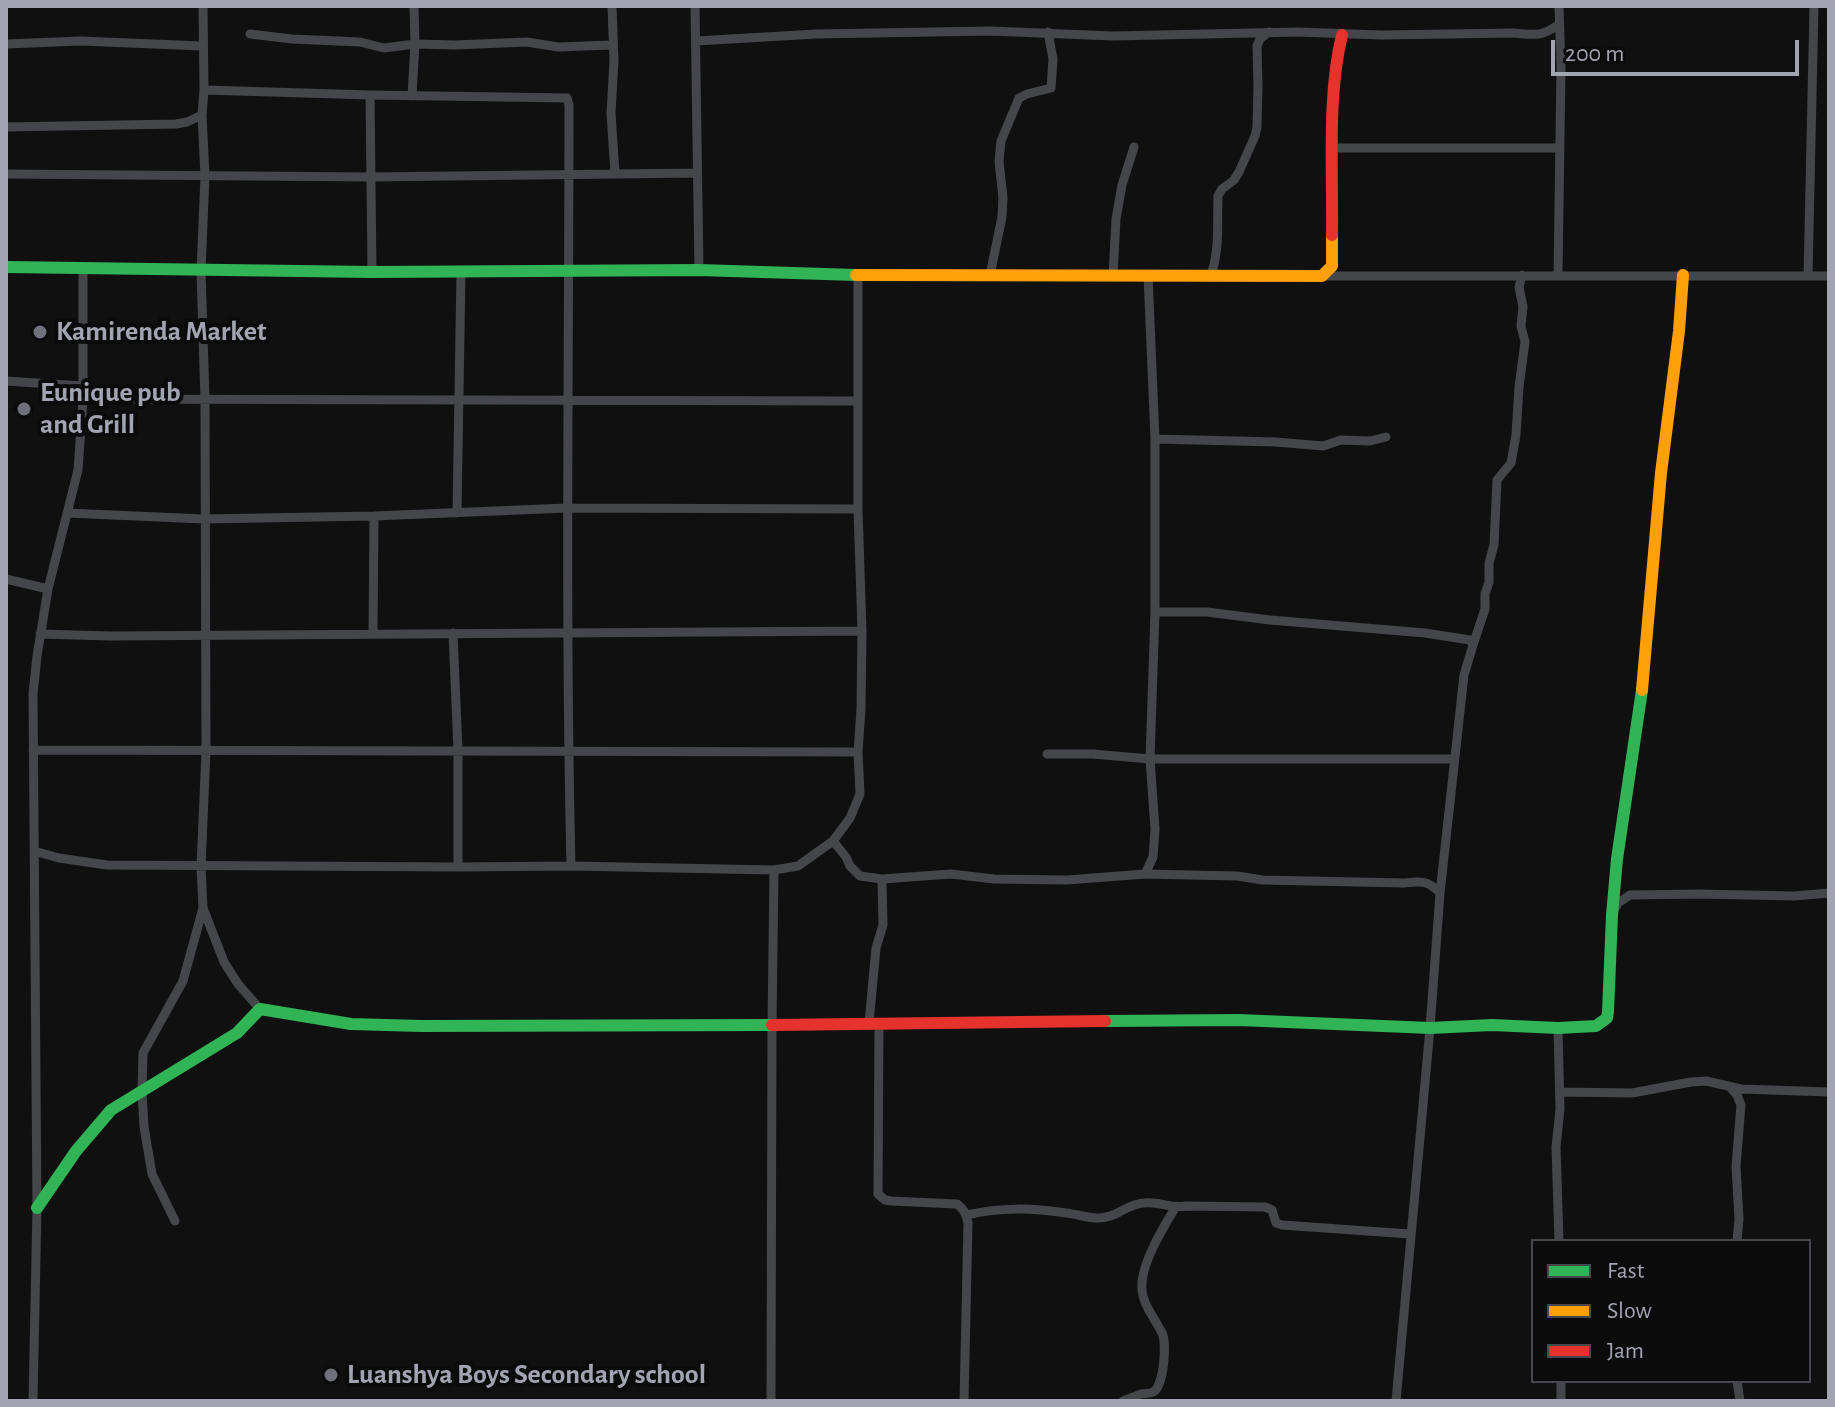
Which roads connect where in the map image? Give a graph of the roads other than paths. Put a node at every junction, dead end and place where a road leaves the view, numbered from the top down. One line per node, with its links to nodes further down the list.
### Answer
1 (203, 6): 16 (street)
2 (414, 6): 14 (street)
3 (612, 6): 15 (street)
4 (695, 6): 12 (street)
5 (1559, 6): 7 (street)
6 (1814, 6): 47 (street)
7 (1559, 24): 11 (street); 24 (street)
8 (1048, 32): 9 (street); 12 (street); 39 (street)
9 (1269, 32): 11 (street); 41 (street)
10 (250, 34): 14 (street)
11 (1342, 35): 23 (street)
12 (696, 41): 26 (street)
13 (6, 44): 16 (street)
14 (415, 44): 15 (street); 19 (street)
15 (612, 45): 28 (street)
16 (202, 46): 17 (street)
17 (204, 90): 18 (street); 20 (street)
18 (370, 95): 19 (street); 30 (street)
19 (412, 96): 25 (street)
20 (202, 115): 21 (street); 29 (street)
21 (6, 127)
22 (1134, 147): 45 (street)
23 (1334, 148): 24 (street); 46 (street)
24 (1559, 148): 43 (street)
25 (569, 173): 28 (street); 30 (street); 37 (street)
26 (697, 173): 28 (street); 33 (street)
27 (6, 174): 29 (street)
28 (615, 174)
29 (205, 176): 30 (street); 34 (street)
30 (371, 177): 35 (street)
31 (6, 267): 32 (street)
32 (83, 270): 34 (street); 50 (street)
33 (699, 270): 37 (street); 38 (street)
34 (201, 271): 35 (street); 53 (street)
35 (372, 272): 36 (street)
36 (461, 272): 37 (street); 52 (street)
37 (569, 272): 54 (street)
38 (858, 275): 39 (street); 55 (street)
39 (990, 275): 45 (street)
40 (1148, 275): 41 (street); 45 (street); 57 (street)
41 (1211, 275): 46 (street)
42 (1522, 275): 43 (street); 46 (street); 73 (street)
43 (1558, 275): 44 (street)
44 (1683, 275): 47 (street); 93 (street)
45 (1113, 276)
46 (1322, 276)
47 (1808, 276): 48 (street)
48 (1829, 276)
49 (6, 381): 50 (street)
50 (82, 386): 51 (street)
51 (83, 399): 53 (street); 60 (street)
52 (458, 399): 53 (street); 54 (street); 61 (street)
53 (205, 400): 63 (street)
54 (567, 401): 55 (street); 58 (street)
55 (858, 401): 59 (street)
56 (1386, 437): 57 (street)
57 (1155, 439): 66 (street)
58 (567, 508): 59 (street); 61 (street); 70 (street)
59 (858, 509): 67 (street)
60 (67, 513): 63 (street); 65 (street)
61 (457, 513): 62 (street)
62 (374, 516): 63 (street); 68 (street)
63 (204, 519): 72 (street)
64 (6, 579): 65 (street)
65 (48, 589): 71 (street)
66 (1155, 612): 73 (street); 80 (street)
67 (862, 631): 70 (street); 78 (street)
68 (373, 633): 69 (street); 72 (street)
69 (453, 633): 70 (street); 75 (street)
70 (567, 633): 77 (street)
71 (40, 634): 72 (street); 74 (street)
72 (205, 634): 76 (street)
73 (1473, 645): 81 (street)
74 (33, 750): 76 (street); 83 (street)
75 (458, 750): 76 (street); 77 (street); 86 (street)
76 (206, 751): 85 (street)
77 (568, 752): 78 (street); 84 (street)
78 (858, 752): 82 (street)
79 (1047, 754): 80 (street)
80 (1150, 759): 81 (street); 88 (street)
81 (1453, 759): 90 (street)
82 (833, 841): 87 (street); 89 (street)
83 (34, 851): 85 (street); 103 (street)
84 (571, 866): 86 (street); 87 (street)
85 (201, 867): 86 (street); 92 (street)
86 (458, 867)
87 (774, 870): 96 (street)
88 (1145, 874): 89 (street); 90 (street)
89 (882, 879): 95 (street)
90 (1440, 893): 97 (street)
91 (1829, 893): 93 (street)
92 (203, 908): 94 (street); 100 (street)
93 (1612, 915): 98 (street)
94 (260, 1009): 96 (street); 100 (street)
95 (874, 1023): 96 (street); 97 (street); 105 (street)
96 (772, 1025): 111 (street)
97 (1430, 1028): 98 (street); 107 (street)
98 (1558, 1028): 101 (street)
99 (1729, 1086): 101 (street); 102 (street); 109 (street)
100 (142, 1092): 103 (street); 106 (street)
101 (1560, 1092): 108 (street)
102 (1829, 1092)
103 (37, 1208): 110 (street)
104 (1175, 1208): 105 (street); 107 (street); 113 (street)
105 (967, 1215): 112 (street)
106 (175, 1221)
107 (1410, 1234): 114 (street)
108 (1559, 1239)
109 (1737, 1239)
110 (33, 1401)
111 (771, 1401)
112 (964, 1401)
113 (1123, 1401)
114 (1396, 1401)

